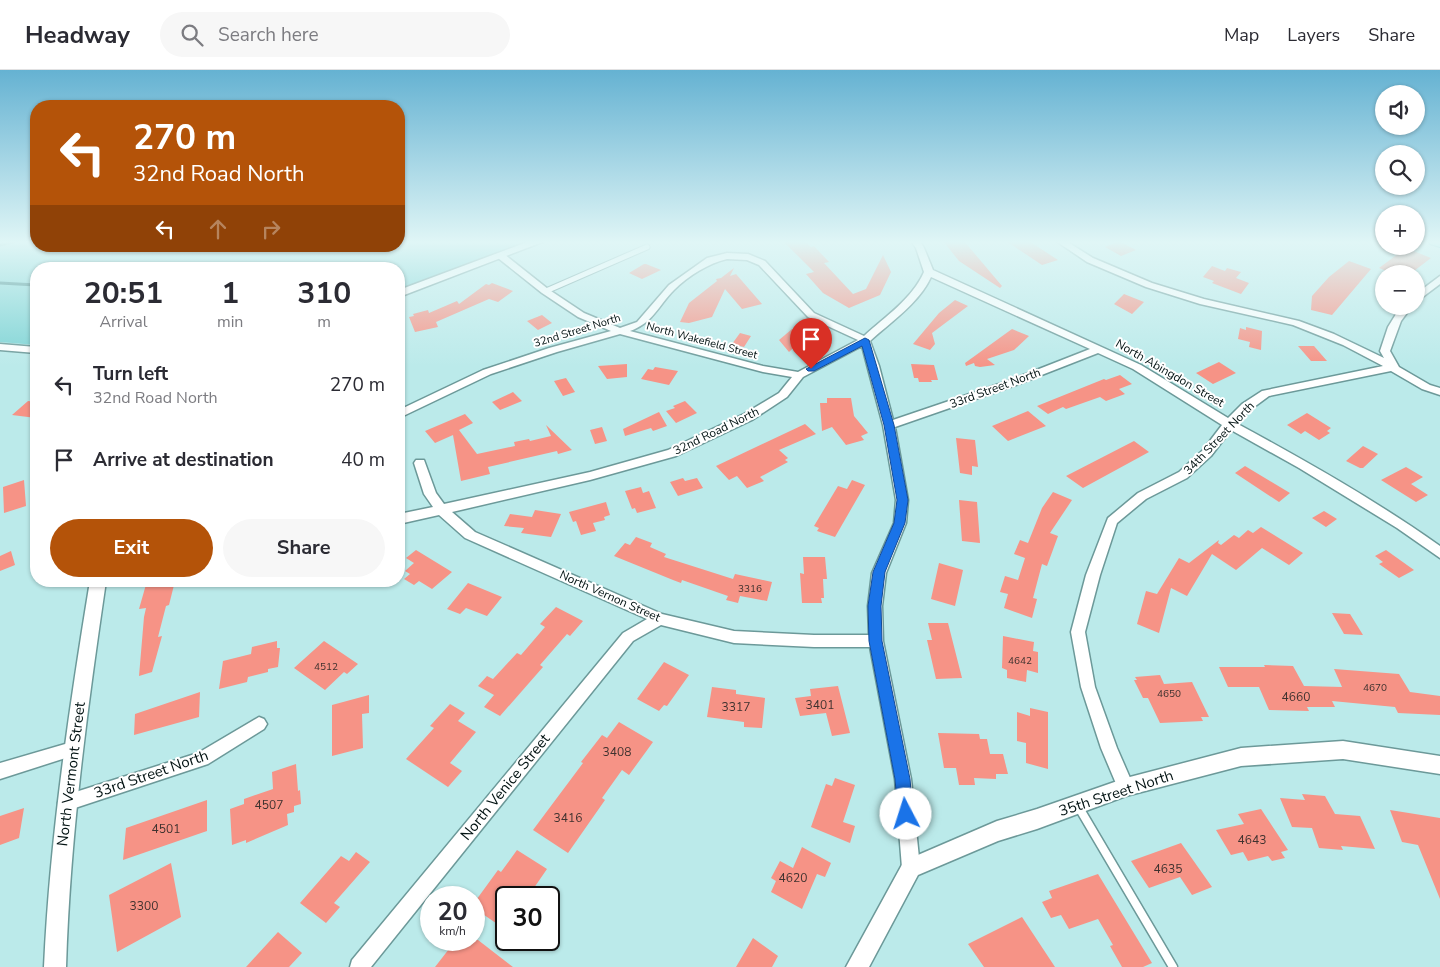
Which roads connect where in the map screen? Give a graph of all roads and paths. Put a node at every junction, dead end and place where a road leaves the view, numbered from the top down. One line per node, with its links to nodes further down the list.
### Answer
1 (429, 283): 11 (street)
2 (536, 283): 10 (street, North Wakefield Street)
3 (565, 283): 10 (lane)
4 (678, 283): 14 (street, 32nd Street North)
5 (781, 283): 15 (street, 32nd Street North)
6 (924, 283): 15 (street, 32nd Road North)
7 (953, 283): 17 (street, North Abingdon Street)
8 (1146, 283): 19 (street)
9 (1435, 283): 12 (street)
10 (546, 291): 14 (street, North Wakefield Street)
11 (405, 292)
12 (1425, 292)
13 (1400, 315): 19 (street)
14 (619, 330): 20 (street, North Wakefield Street); 24 (street, 32nd Street North)
15 (865, 340): 20 (street, 32nd Road North); 26 (street)
16 (0, 347): 18 (street)
17 (1100, 349): 25 (street, North Abingdon Street); 26 (street, 33rd Street North)
18 (30, 350)
19 (1394, 367): 21 (street); 25 (street, 34th Street North)
20 (799, 374): 28 (street, 32nd Road North)
21 (1426, 387): 22 (street); 23 (street)
22 (1440, 392)
23 (1440, 398)
24 (405, 411)
25 (1228, 424): 30 (street, North Abingdon Street); 38 (street, 34th Street North)
26 (889, 425): 33 (street)
27 (420, 463): 28 (street, North Vernon Street)
28 (442, 510): 29 (street, 32nd Road North); 32 (street, North Vernon Street)
29 (405, 518)
30 (1440, 553)
31 (97, 587): 35 (street, North Vermont Street)
32 (660, 618): 33 (street, North Vernon Street); 43 (street, North Venice Street)
33 (876, 641): 41 (street)
34 (260, 724): 39 (street, 33rd Street North)
35 (72, 749): 37 (street); 39 (street, North Vermont Street)
36 (1440, 765): 38 (street, 35th Street North)
37 (0, 771)
38 (1126, 787): 40 (street, 35th Street North)
39 (66, 803): 42 (street, North Vermont Street)
40 (1077, 805): 41 (street, 35th Street North); 45 (lane)
41 (911, 868): 44 (street)
42 (55, 967)
43 (359, 967)
44 (857, 967)
45 (1174, 967)

